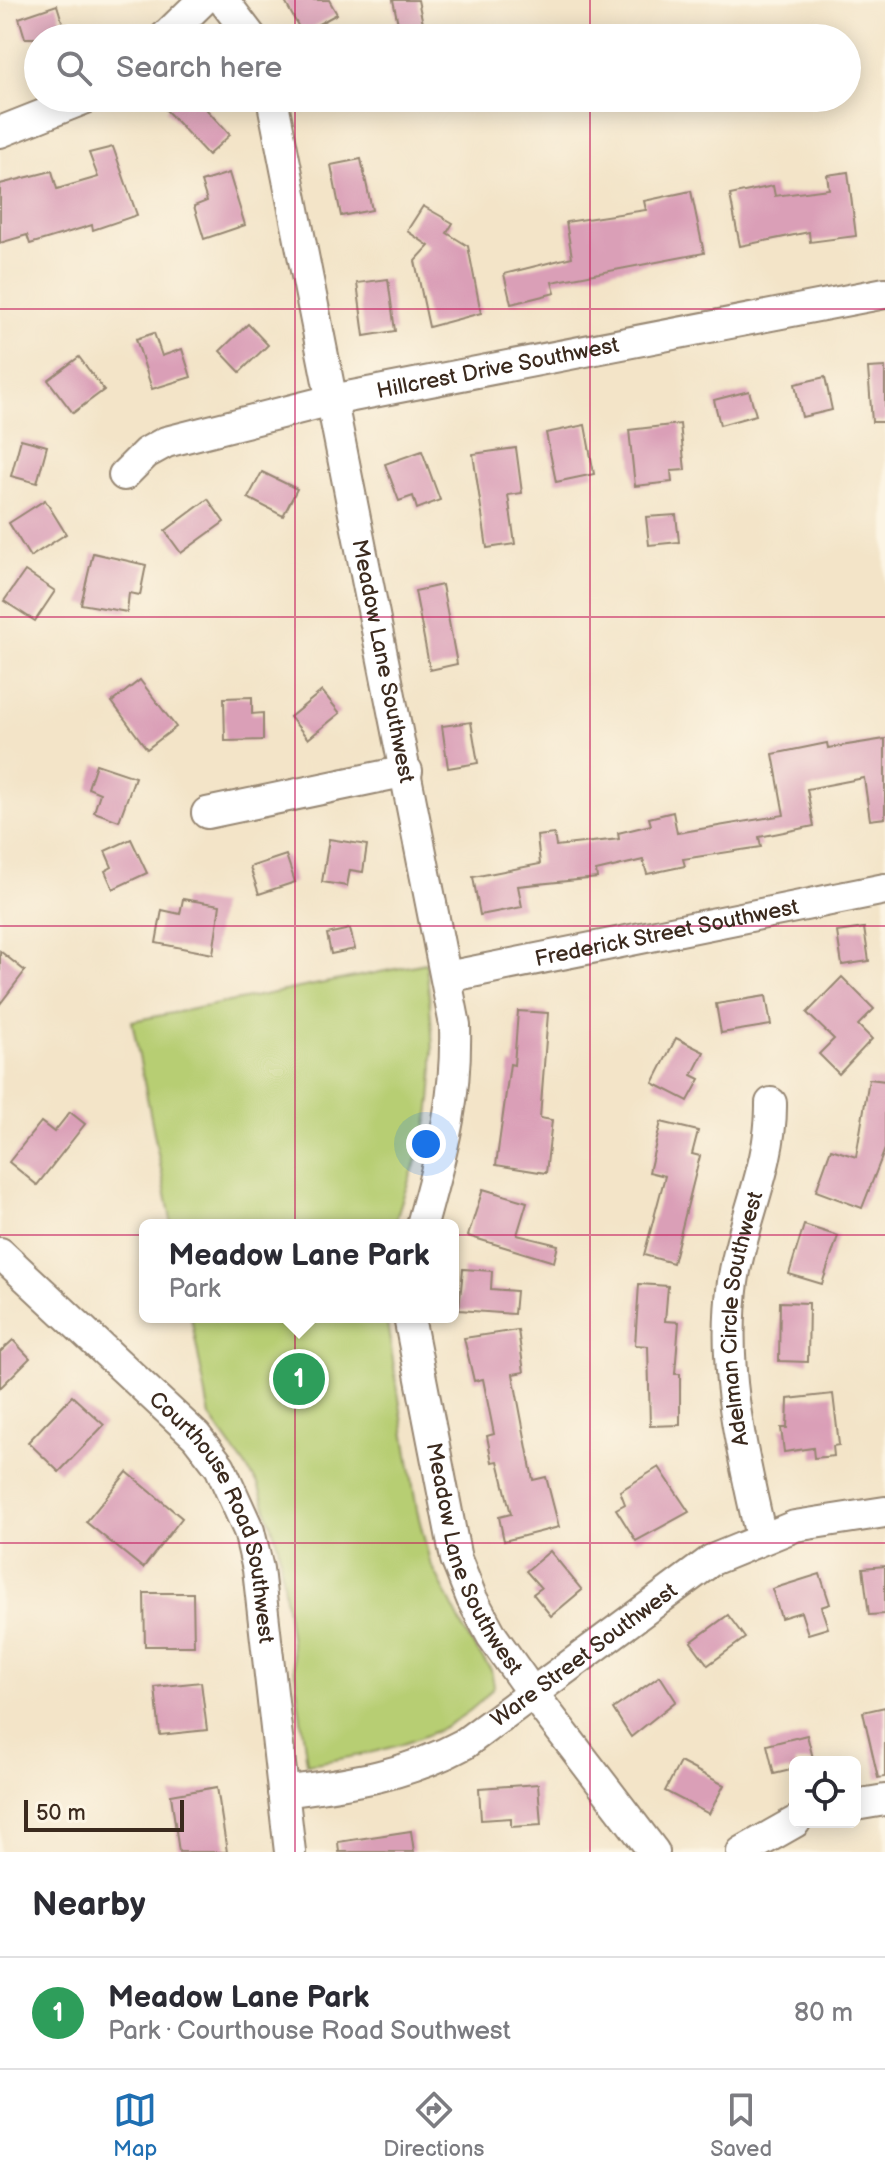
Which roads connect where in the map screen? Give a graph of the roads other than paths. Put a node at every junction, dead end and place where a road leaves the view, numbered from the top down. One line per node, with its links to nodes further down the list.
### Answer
1 (203, 0): 3 (street)
2 (223, 0): 4 (street)
3 (178, 24)
4 (241, 24)
5 (51, 112): 7 (street)
6 (275, 112): 9 (street, Meadow Lane Southwest)
7 (0, 132)
8 (885, 293): 9 (street, Hillcrest Drive Southwest)
9 (332, 400): 10 (street, Hillcrest Drive Southwest); 11 (street, Meadow Lane Southwest)
10 (124, 475)
11 (407, 771): 12 (street); 14 (street, Meadow Lane Southwest)
12 (207, 813)
13 (885, 889): 14 (street, Frederick Street Southwest)
14 (447, 977): 16 (street, Meadow Lane Southwest)
15 (771, 1103): 20 (street, Adelman Circle Southwest)
16 (424, 1219)
17 (0, 1253): 22 (street, Courthouse Road Southwest)
18 (410, 1323): 21 (street, Meadow Lane Southwest)
19 (885, 1512): 20 (street, Ware Street Southwest)
20 (761, 1537): 21 (street, Ware Street Southwest)
21 (533, 1694): 22 (street, Ware Street Southwest); 27 (street, Meadow Lane Southwest)
22 (283, 1792): 26 (street, Courthouse Road Southwest)
23 (885, 1800): 24 (street)
24 (861, 1804)
25 (789, 1825): 28 (street)
26 (290, 1852)
27 (654, 1852)
28 (742, 1852)

